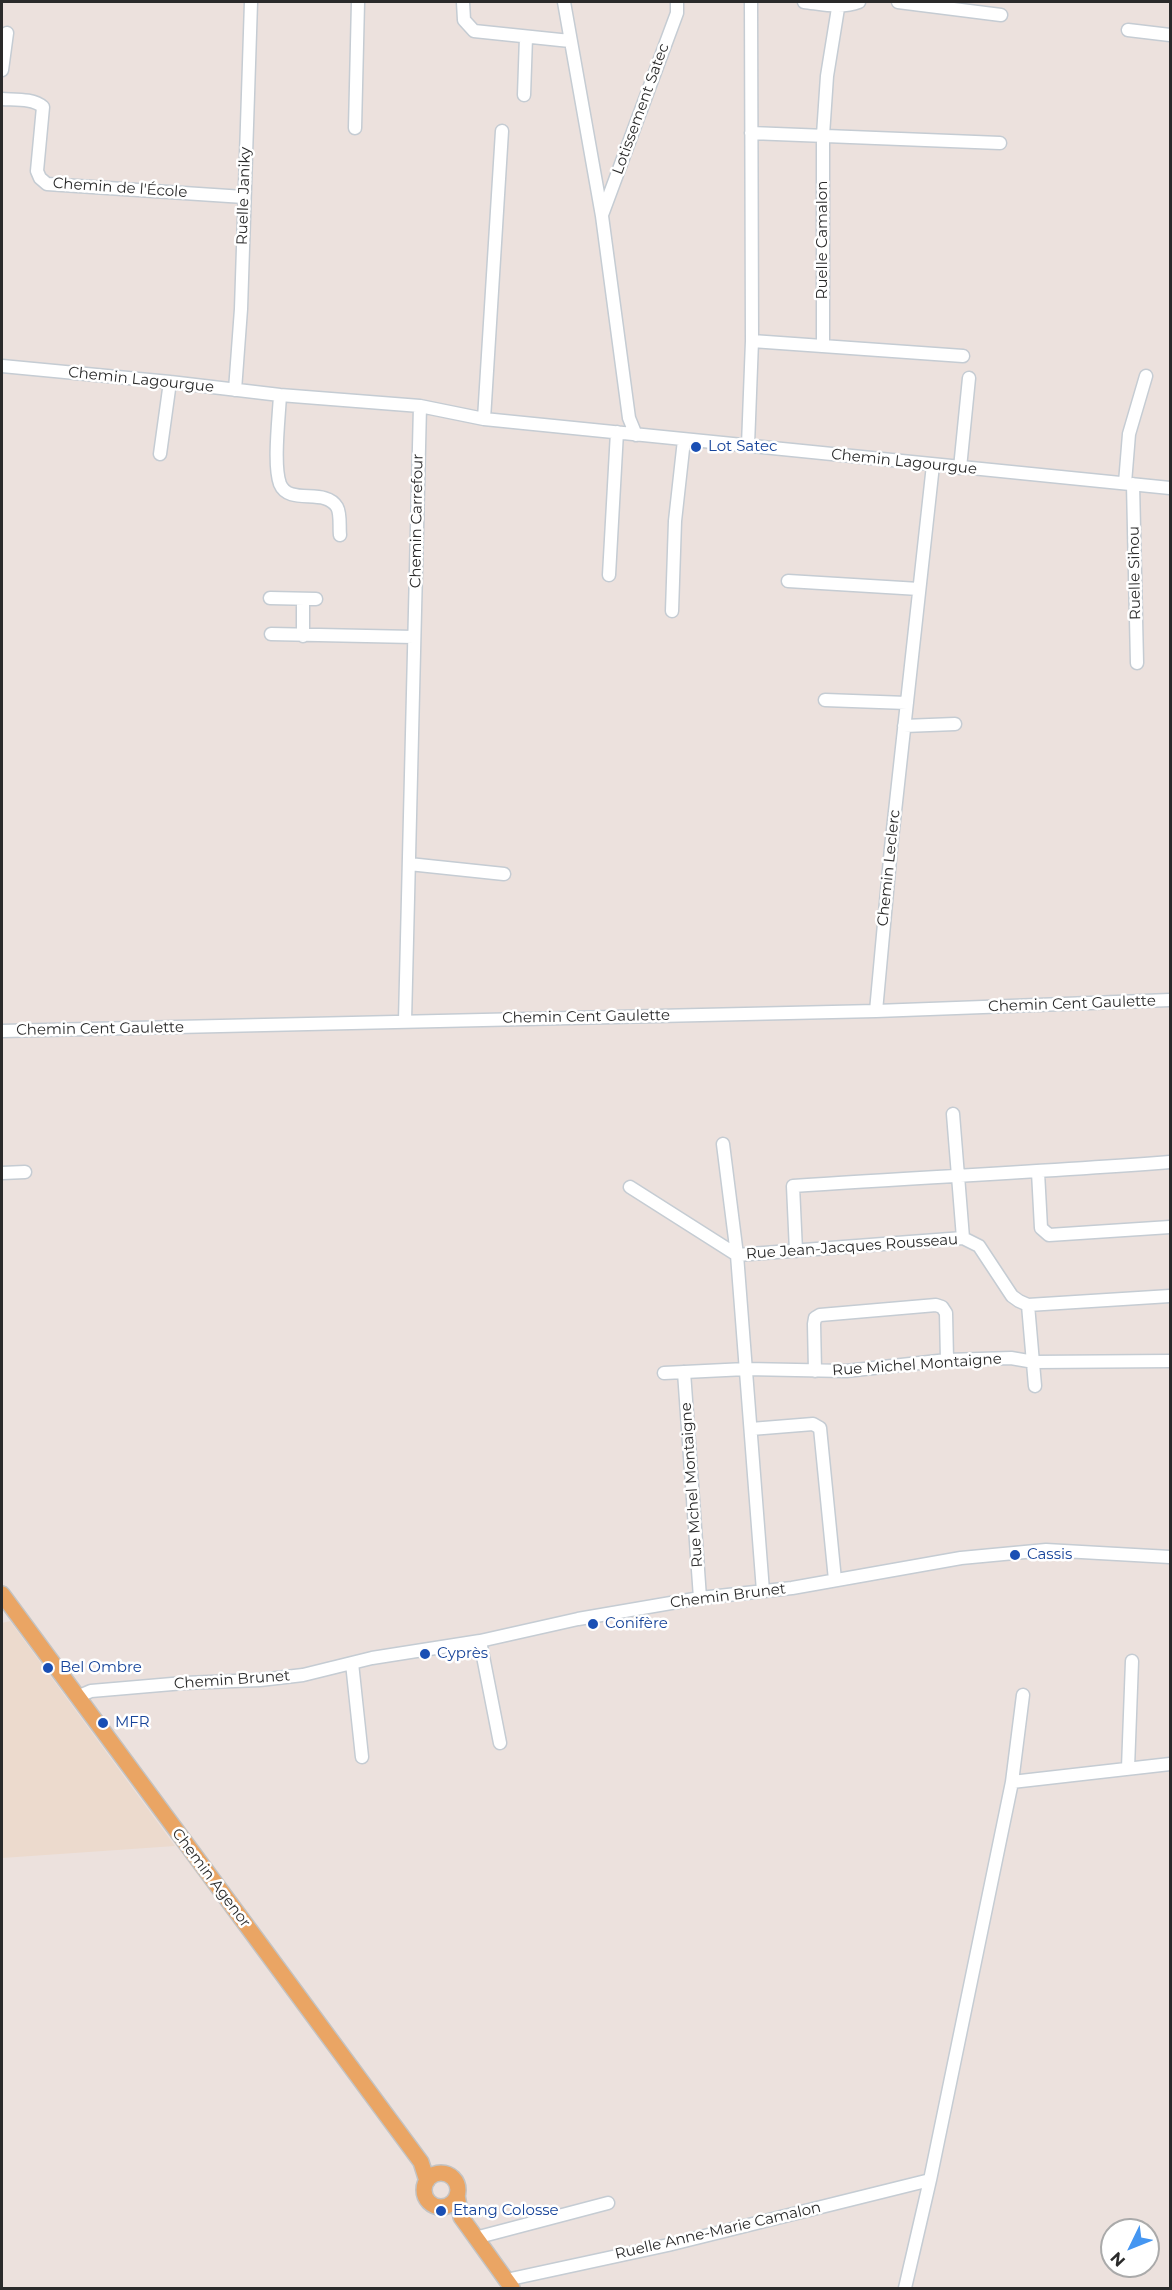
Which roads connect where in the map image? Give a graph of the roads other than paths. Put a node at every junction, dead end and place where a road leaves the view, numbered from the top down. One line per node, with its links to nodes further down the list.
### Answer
1 (251, 2): 25 (street, Ruelle Janiky)
2 (358, 2): 20 (street)
3 (463, 2): 15 (street)
4 (564, 2): 16 (street, Lotissement Satec)
5 (677, 2): 26 (street, Lotissement Satec)
6 (751, 2): 22 (street)
7 (804, 2): 10 (street)
8 (859, 2): 10 (street)
9 (898, 2): 11 (street)
10 (839, 4): 23 (street, Ruelle Camalon)
11 (1001, 15)
12 (1128, 30): 14 (street)
13 (7, 33): 17 (street)
14 (1170, 35)
15 (526, 37): 16 (street); 18 (street)
16 (570, 41): 26 (street, Lotissement Satec)
17 (2, 70)
18 (524, 95)
19 (2, 99): 25 (street, Chemin de l'École)
20 (355, 128)
21 (502, 131): 37 (street)
22 (751, 133): 23 (street); 27 (street)
23 (823, 135): 24 (street); 28 (street, Ruelle Camalon)
24 (1000, 143)
25 (244, 197): 34 (street, Ruelle Janiky)
26 (602, 216): 39 (street, Lotissement Satec)
27 (752, 341): 28 (street); 41 (street)
28 (823, 346): 29 (street)
29 (963, 356)
30 (2, 366): 33 (street, Chemin Lagourgue)
31 (1146, 376): 45 (street)
32 (969, 378): 44 (street)
33 (170, 381): 34 (street, Chemin Lagourgue); 42 (street)
34 (235, 390): 35 (street, Chemin Lagourgue)
35 (280, 395): 36 (street, Chemin Lagourgue); 47 (street)
36 (420, 405): 37 (street, Chemin Lagourgue); 55 (street, Chemin Carrefour)
37 (484, 419): 38 (street, Chemin Lagourgue)
38 (617, 432): 39 (street, Chemin Lagourgue); 48 (street)
39 (636, 435): 40 (street, Chemin Lagourgue)
40 (684, 440): 41 (street, Chemin Lagourgue); 52 (street)
41 (748, 445): 43 (street, Chemin Lagourgue)
42 (160, 454)
43 (933, 465): 44 (street, Chemin Lagourgue); 50 (street, Chemin Leclerc)
44 (960, 468): 45 (street, Chemin Lagourgue)
45 (1129, 484): 46 (street, Chemin Lagourgue); 56 (street, Ruelle Sihou)
46 (1170, 488)
47 (340, 535)
48 (609, 575)
49 (788, 581): 50 (street)
50 (919, 589): 58 (street, Chemin Leclerc)
51 (270, 598): 54 (street)
52 (672, 611)
53 (271, 634): 54 (street)
54 (303, 636): 55 (street)
55 (414, 637): 61 (street, Chemin Carrefour)
56 (1137, 663)
57 (825, 700): 58 (street)
58 (907, 702): 60 (street, Chemin Leclerc)
59 (955, 724): 60 (street)
60 (904, 726): 64 (street, Chemin Leclerc)
61 (409, 864): 62 (street); 65 (street, Chemin Carrefour)
62 (504, 874)
63 (1170, 1000): 64 (street, Chemin Cent Gaulette)
64 (876, 1011): 65 (street, Chemin Cent Gaulette)
65 (405, 1021): 66 (street, Chemin Cent Gaulette)
66 (2, 1031)
67 (954, 1114): 73 (street)
68 (723, 1144): 78 (street)
69 (1170, 1162): 71 (street)
70 (25, 1172): 72 (street)
71 (1038, 1172): 73 (street); 75 (street)
72 (2, 1173)
73 (958, 1175): 76 (street); 77 (street)
74 (630, 1187): 78 (street, Rue Jean-Jacques Rousseau)
75 (1170, 1227)
76 (963, 1238): 77 (street, Rue Jean-Jacques Rousseau); 80 (street, Rue Jean-Jacques Rousseau)
77 (796, 1251): 78 (street, Rue Jean-Jacques Rousseau)
78 (737, 1255): 84 (street)
79 (1170, 1296): 80 (street)
80 (1028, 1305): 83 (street)
81 (947, 1360): 83 (street, Rue Michel Montaigne); 85 (street, Rue Michel Montaigne); 85 (street)
82 (1170, 1361): 83 (street, Rue Michel Montaigne)
83 (1034, 1362): 88 (street)
84 (746, 1369): 85 (street, Rue Michel Montaigne); 86 (street, Rue Michel Montaigne); 89 (street)
85 (815, 1371)
86 (684, 1372): 87 (street, Rue Michel Montaigne); 94 (street, Rue Mchel Montaigne)
87 (664, 1373)
88 (1035, 1386)
89 (751, 1429): 91 (street); 92 (street)
90 (1170, 1557): 91 (street, Chemin Brunet)
91 (835, 1580): 92 (street, Chemin Brunet)
92 (763, 1591): 94 (street, Chemin Brunet)
93 (2, 1594): 99 (main road, Chemin Agenor)
94 (700, 1599): 95 (street, Chemin Brunet)
95 (480, 1641): 97 (street, Chemin Brunet); 100 (street)
96 (1132, 1661): 103 (street)
97 (352, 1663): 99 (street, Chemin Brunet); 101 (street)
98 (1023, 1695): 104 (street)
99 (76, 1697): 105 (main road, Chemin Agenor)
100 (500, 1743)
101 (362, 1757)
102 (1170, 1764): 103 (street)
103 (1128, 1768): 104 (street)
104 (1012, 1782): 106 (street)
105 (433, 2177): 107 (main road, Chemin Agenor); 109 (main road)
106 (930, 2180): 112 (street, Ruelle Anne-Marie Camalon); 113 (street)
107 (458, 2195): 109 (main road); 110 (main road)
108 (608, 2203): 111 (street)
109 (444, 2207): 110 (main road)
110 (461, 2217): 111 (main road)
111 (475, 2238): 112 (main road)
112 (509, 2284)
113 (905, 2289)

